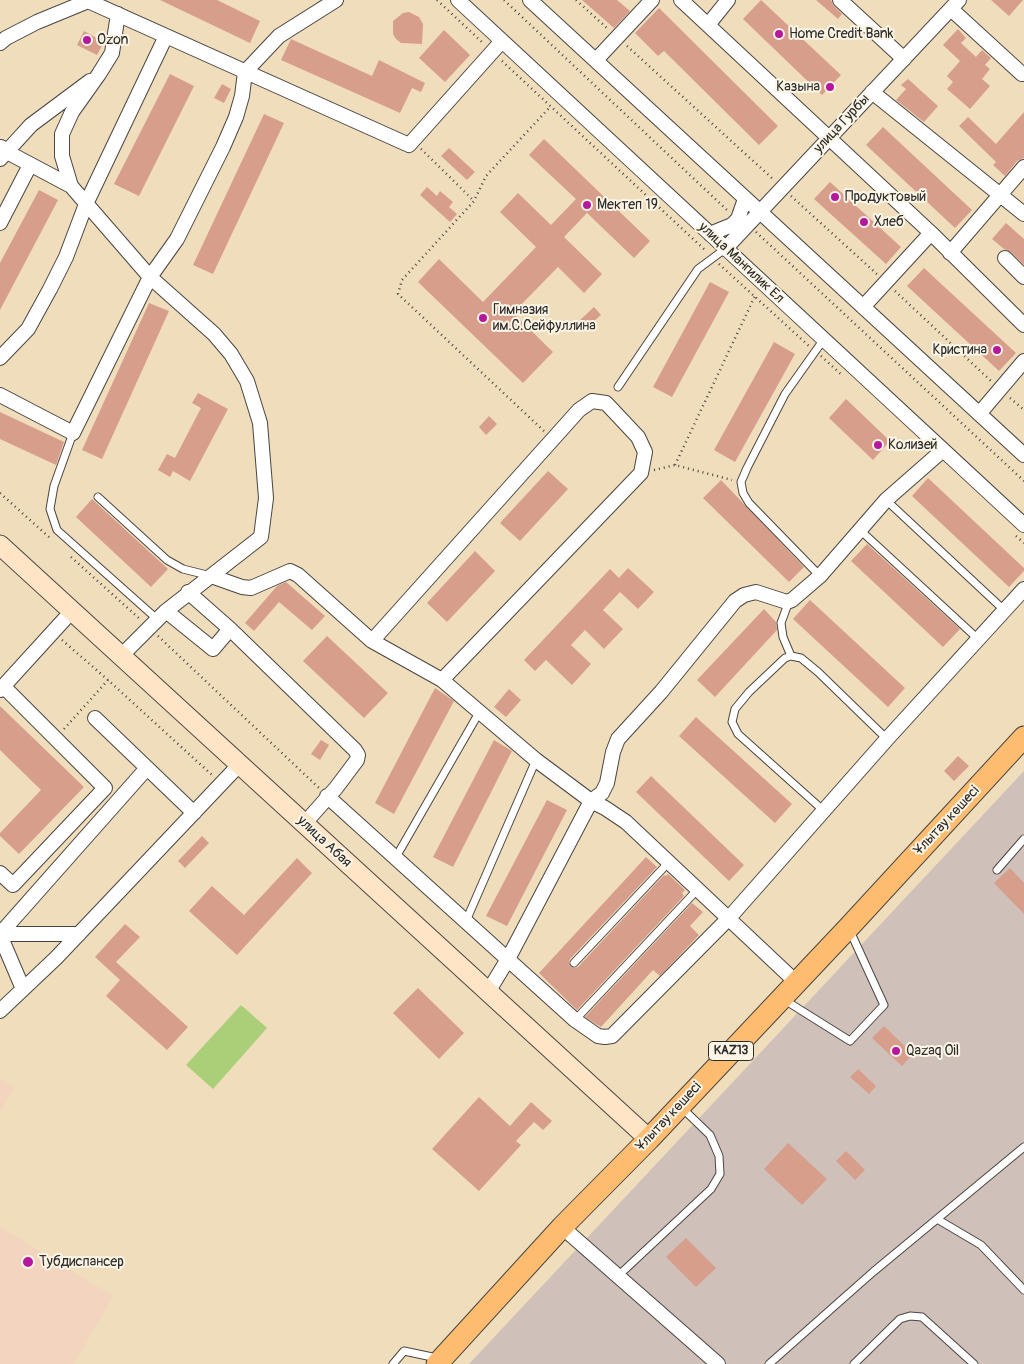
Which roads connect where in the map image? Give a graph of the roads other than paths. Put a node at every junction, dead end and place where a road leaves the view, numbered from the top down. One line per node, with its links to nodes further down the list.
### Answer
1 (89, 0): 10 (street); 14 (street)
2 (458, 0): 13 (street, улица Мангилик Ел)
3 (530, 0): 16 (street)
4 (652, 0): 16 (street)
5 (681, 0): 11 (street)
6 (728, 0): 11 (street)
7 (840, 0): 15 (street)
8 (333, 1): 17 (street)
9 (955, 5): 15 (street, улица Гурбы); 19 (street)
10 (118, 14): 12 (street); 18 (street)
11 (708, 25): 21 (street)
12 (166, 36): 17 (street); 28 (street)
13 (502, 41): 17 (street); 34 (street, улица Мангилик Ел)
14 (0, 43)
15 (904, 58): 20 (street, улица Гурбы)
16 (596, 60): 27 (street)
17 (246, 72): 39 (street)
18 (99, 74): 22 (street); 25 (street)
19 (1022, 74)
20 (872, 92): 21 (street, улица Гурбы); 26 (street)
21 (829, 139): 29 (street, улица Гурбы); 33 (street)
22 (2, 152): 23 (street)
23 (30, 165): 25 (street); 32 (street)
24 (1024, 167): 26 (street)
25 (71, 186): 28 (street)
26 (1000, 195): 30 (street); 36 (street)
27 (745, 199): 29 (street); 31 (street)
28 (86, 204): 39 (street); 43 (street)
29 (759, 213): 31 (street, улица Гурбы); 40 (street)
30 (1024, 214)
31 (743, 222): 34 (street); 35 (street, улица Гурбы)
32 (0, 223)
33 (931, 233): 36 (street); 40 (street)
34 (710, 234): 35 (street, улица Мангилик Ел)
35 (725, 249): 42 (street, улица Мангилик Ел); 45 (lane)
36 (950, 252): 41 (street)
37 (1005, 258): 38 (street)
38 (1024, 276)
39 (150, 277): 48 (street); 56 (street)
40 (863, 307): 47 (street)
41 (1024, 325)
42 (824, 339): 49 (street, улица Мангилик Ел); 57 (lane)
43 (0, 358)
44 (1024, 361): 47 (street)
45 (618, 387)
46 (0, 396): 48 (street)
47 (979, 414): 50 (street)
48 (73, 433): 63 (lane)
49 (943, 450): 52 (street); 53 (street, улица Мангилик Ел)
50 (1024, 455)
51 (98, 497): 56 (lane)
52 (886, 500): 54 (street); 61 (lane)
53 (1024, 525)
54 (860, 530): 57 (street); 65 (lane)
55 (0, 546): 62 (street, улица Абая)
56 (211, 576): 59 (street); 66 (street)
57 (820, 576): 60 (street)
58 (1024, 589): 61 (street)
59 (188, 592): 63 (street); 64 (street)
60 (788, 601): 68 (lane); 79 (street)
61 (1004, 610): 65 (street)
62 (72, 612): 67 (street, улица Абая); 70 (street)
63 (157, 619): 64 (street); 67 (street)
64 (230, 629): 78 (street)
65 (978, 639): 74 (street)
66 (372, 641): 69 (street); 69 (street)
67 (121, 656): 76 (street, улица Абая)
68 (791, 656): 74 (lane); 80 (lane)
69 (442, 680): 71 (street)
70 (2, 688): 87 (street)
71 (480, 711): 75 (street); 84 (lane)
72 (95, 718): 77 (street)
73 (1024, 737): 91 (main road, Ұлытау көшесі / KAZ13)
74 (886, 740): 80 (street)
75 (536, 760): 79 (street); 90 (lane)
76 (240, 765): 81 (street); 82 (street, улица Абая)
77 (147, 768): 81 (street); 92 (street)
78 (327, 796): 82 (street); 84 (street)
79 (591, 801): 85 (street); 94 (street)
80 (824, 811): 89 (street)
81 (194, 813): 93 (street)
82 (304, 824): 98 (street, улица Абая)
83 (1024, 839): 86 (lane)
84 (396, 857): 90 (street)
85 (670, 862): 88 (street); 95 (lane)
86 (997, 870)
87 (0, 873)
88 (698, 889): 89 (street); 101 (lane)
89 (729, 918): 96 (street); 101 (street)
90 (466, 921): 94 (street)
91 (849, 928): 96 (main road, Ұлытау көшесі / KAZ13); 99 (lane)
92 (0, 934): 93 (street); 97 (street)
93 (79, 934): 97 (street)
94 (508, 959): 98 (street); 101 (street)
95 (574, 963)
96 (796, 982): 99 (main road, Ұлытау көшесі / KAZ13)
97 (23, 989): 100 (street)
98 (488, 992): 103 (street, улица Абая)
99 (781, 998): 102 (main road, Ұлытау көшесі / KAZ13)
100 (0, 1011)
101 (575, 1020)
102 (680, 1106): 103 (main road, Ұлытау көшесі / KAZ13); 107 (lane)
103 (649, 1139): 106 (main road, Ұлытау көшесі / KAZ13)
104 (1024, 1147): 105 (lane)
105 (937, 1219): 108 (lane); 112 (lane)
106 (562, 1227): 107 (street); 109 (main road, Ұлытау көшесі / KAZ13)
107 (618, 1276): 111 (street)
108 (1024, 1290)
109 (440, 1362): 110 (lane)
110 (393, 1364)
111 (718, 1364)
112 (769, 1364)
113 (854, 1364): 114 (lane)
114 (974, 1364)

